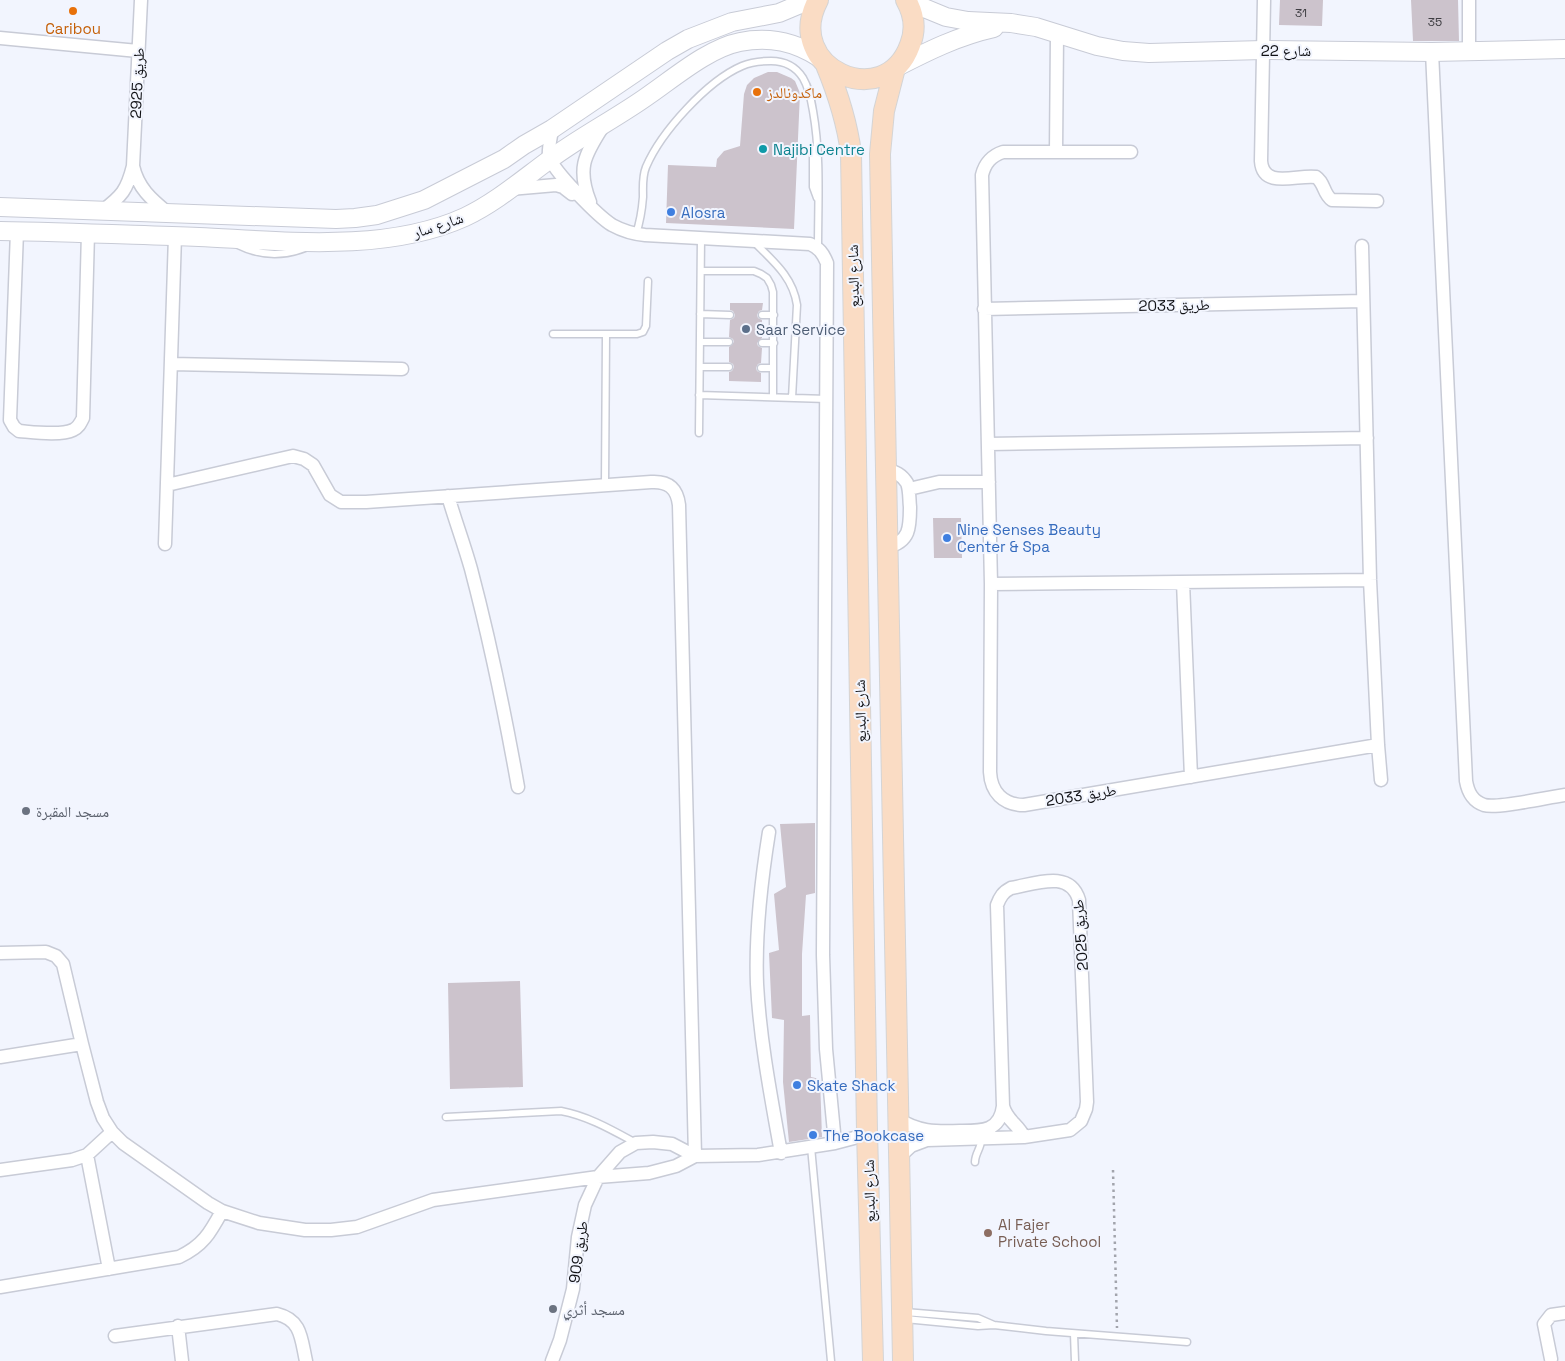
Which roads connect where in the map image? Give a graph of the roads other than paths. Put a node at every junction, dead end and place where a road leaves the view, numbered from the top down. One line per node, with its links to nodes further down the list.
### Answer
1 (141, 0): 12 (street, طريق 2925)
2 (810, 0): 18 (street, شارع سار)
3 (818, 0): 15 (main road, شارع البديع)
4 (1264, 0): 11 (street)
5 (1468, 0): 13 (street)
6 (907, 1): 7 (street, شارع 22); 16 (main road)
7 (1011, 23): 8 (street, شارع 22); 16 (street, شارع 22)
8 (1057, 34): 11 (street, شارع 22); 19 (street)
9 (0, 38): 12 (street)
10 (1565, 49): 13 (street, شارع 22)
11 (1263, 50): 14 (street, شارع 22); 24 (street)
12 (138, 51): 22 (street, طريق 2925)
13 (1469, 51): 14 (street, شارع 22)
14 (1432, 52): 79 (street)
15 (823, 62): 16 (main road); 17 (street, شارع سار); 87 (main road, شارع البديع)
16 (895, 68): 64 (main road, شارع البديع)
17 (604, 124): 21 (street, شارع سار); 26 (street)
18 (552, 130): 21 (street); 28 (street, شارع سار)
19 (1056, 152): 20 (street, طريق 2033); 40 (street, طريق 2033)
20 (1130, 152)
21 (550, 159): 23 (street, شارع سار); 26 (street)
22 (133, 166): 27 (street, طريق 2925); 28 (street, طريق 2925)
23 (509, 189): 26 (street); 32 (street, شارع سار)
24 (1377, 201)
25 (0, 207): 27 (street, شارع سار)
26 (592, 208): 31 (street)
27 (102, 210): 28 (street, شارع سار)
28 (168, 213)
29 (9, 231): 30 (street, شارع سار); 30 (street)
30 (88, 233): 32 (street, شارع سار)
31 (636, 234): 33 (street); 36 (lane)
32 (175, 236): 51 (street)
33 (701, 238): 34 (street); 37 (lane)
34 (752, 240): 36 (street); 59 (lane)
35 (1362, 246): 39 (street)
36 (818, 248): 60 (street)
37 (701, 271): 41 (lane); 44 (lane)
38 (648, 281): 46 (lane)
39 (1363, 301): 40 (street, طريق 2033); 62 (street)
40 (984, 309): 63 (street, طريق 2033)
41 (700, 314): 42 (lane); 47 (lane)
42 (730, 315)
43 (762, 315): 44 (lane)
44 (774, 315): 50 (lane)
45 (553, 334): 46 (lane)
46 (606, 334): 66 (lane)
47 (700, 342): 48 (lane); 52 (lane)
48 (729, 342)
49 (762, 343): 50 (lane)
50 (774, 343): 55 (lane)
51 (172, 364): 56 (street); 67 (street)
52 (700, 367): 53 (lane); 57 (lane)
53 (729, 367)
54 (761, 368): 55 (lane)
55 (773, 368): 58 (lane)
56 (402, 369)
57 (699, 395): 58 (lane); 61 (lane)
58 (773, 397): 59 (lane)
59 (792, 398): 60 (lane)
60 (827, 399): 92 (street)
61 (699, 433)
62 (1367, 438): 63 (street); 72 (street)
63 (988, 444): 65 (street, طريق 2033)
64 (886, 470): 68 (street); 71 (main road, شارع البديع)
65 (989, 482): 68 (street); 74 (street, طريق 2033)
66 (605, 485): 69 (street); 96 (street)
67 (167, 486): 69 (street); 70 (street)
68 (909, 489): 71 (street)
69 (448, 496): 78 (street)
70 (165, 544)
71 (887, 547): 86 (main road, شارع البديع)
72 (1370, 580): 73 (street); 75 (street)
73 (1184, 582): 74 (street); 76 (street)
74 (991, 584): 76 (street, طريق 2033)
75 (1378, 745): 76 (street, طريق 2033); 77 (street)
76 (1191, 777)
77 (1381, 780)
78 (518, 787)
79 (1565, 795)
80 (769, 832): 94 (street)
81 (0, 953): 82 (street)
82 (82, 1044): 83 (street); 88 (street)
83 (0, 1057)
84 (1003, 1106): 86 (street); 89 (street); 89 (street, طريق 2025)
85 (446, 1117): 91 (lane)
86 (897, 1118): 97 (main road, شارع البديع)
87 (867, 1131): 92 (street); 115 (main road, شارع البديع)
88 (112, 1132): 95 (street); 101 (street)
89 (1024, 1137): 90 (street, طريق 2025)
90 (980, 1139): 97 (street, طريق 2025); 98 (lane)
91 (636, 1143): 96 (street); 100 (street, طريق 909)
92 (835, 1144): 93 (street)
93 (811, 1147): 94 (street); 114 (lane)
94 (781, 1153): 96 (street)
95 (87, 1155): 99 (street); 102 (street)
96 (695, 1156): 100 (street)
97 (898, 1158): 105 (main road, شارع البديع)
98 (975, 1162)
99 (0, 1170)
100 (598, 1178): 101 (street); 113 (street, طريق 909)
101 (222, 1211): 102 (street)
102 (109, 1269): 103 (street)
103 (0, 1286)
104 (1565, 1313): 110 (street)
105 (901, 1315): 107 (lane); 116 (main road, شارع البديع)
106 (178, 1326): 108 (street); 111 (street); 112 (street)
107 (1074, 1334): 109 (lane); 117 (lane)
108 (115, 1336)
109 (1187, 1342)
110 (1551, 1359)
111 (182, 1361)
112 (306, 1361)
113 (552, 1361)
114 (831, 1361)
115 (873, 1361)
116 (903, 1361)
117 (1075, 1361)

